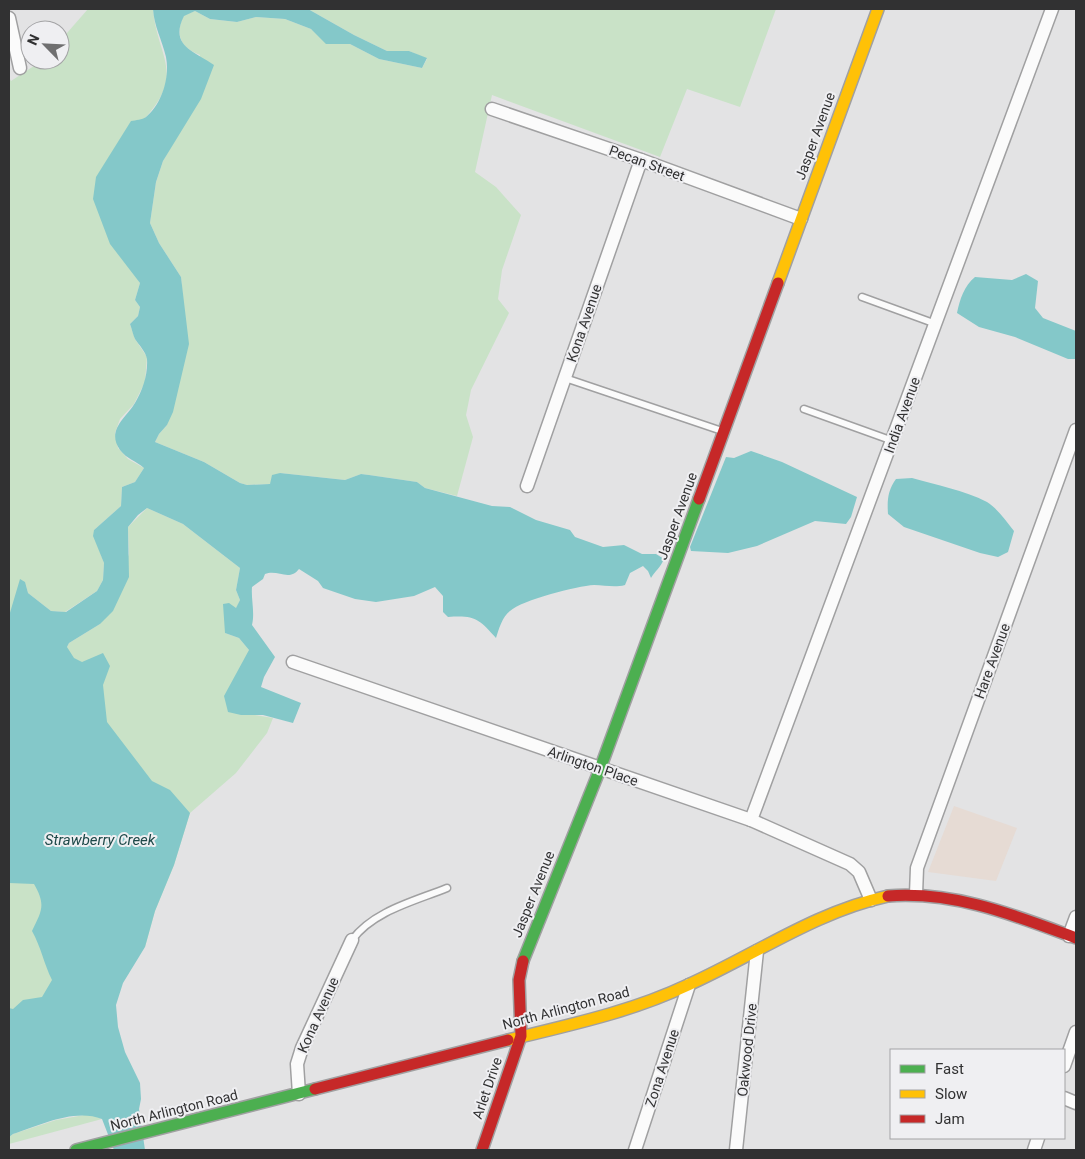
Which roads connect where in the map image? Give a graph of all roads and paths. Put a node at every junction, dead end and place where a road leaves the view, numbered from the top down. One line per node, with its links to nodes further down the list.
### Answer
1 (878, 9): 7 (street, Jasper Avenue)
2 (1052, 9): 9 (street, India Avenue)
3 (9, 25): 4 (street)
4 (20, 68)
5 (492, 109): 6 (street, Pecan Street)
6 (641, 160): 7 (street, Pecan Street); 10 (street, Kona Avenue)
7 (801, 219): 13 (street, Jasper Avenue)
8 (862, 297): 9 (lane)
9 (936, 324): 14 (street, India Avenue)
10 (565, 378): 13 (lane); 15 (street, Kona Avenue)
11 (804, 409): 14 (lane)
12 (1076, 430): 20 (street, Hare Avenue)
13 (724, 432): 17 (street, Jasper Avenue)
14 (892, 441): 18 (street, India Avenue)
15 (527, 486)
16 (293, 662): 17 (street, Arlington Place)
17 (600, 769): 18 (street, Arlington Place); 28 (street, Jasper Avenue)
18 (751, 820): 21 (street, Arlington Place)
19 (447, 888): 24 (lane)
20 (916, 894): 21 (street, North Arlington Road); 23 (street, North Arlington Road)
21 (871, 900): 25 (street, North Arlington Road)
22 (1076, 917): 23 (street)
23 (1073, 937)
24 (352, 940): 30 (street, Kona Avenue)
25 (757, 951): 26 (street, North Arlington Road); 34 (street, Oakwood Drive)
26 (689, 985): 28 (street, North Arlington Road); 33 (street, Zona Avenue)
27 (1076, 1032): 29 (street)
28 (521, 1036): 30 (street, North Arlington Road); 32 (street, Arlet Drive)
29 (1065, 1063)
30 (299, 1094): 31 (street, North Arlington Road)
31 (76, 1150)
32 (482, 1150)
33 (635, 1150)
34 (736, 1150)

